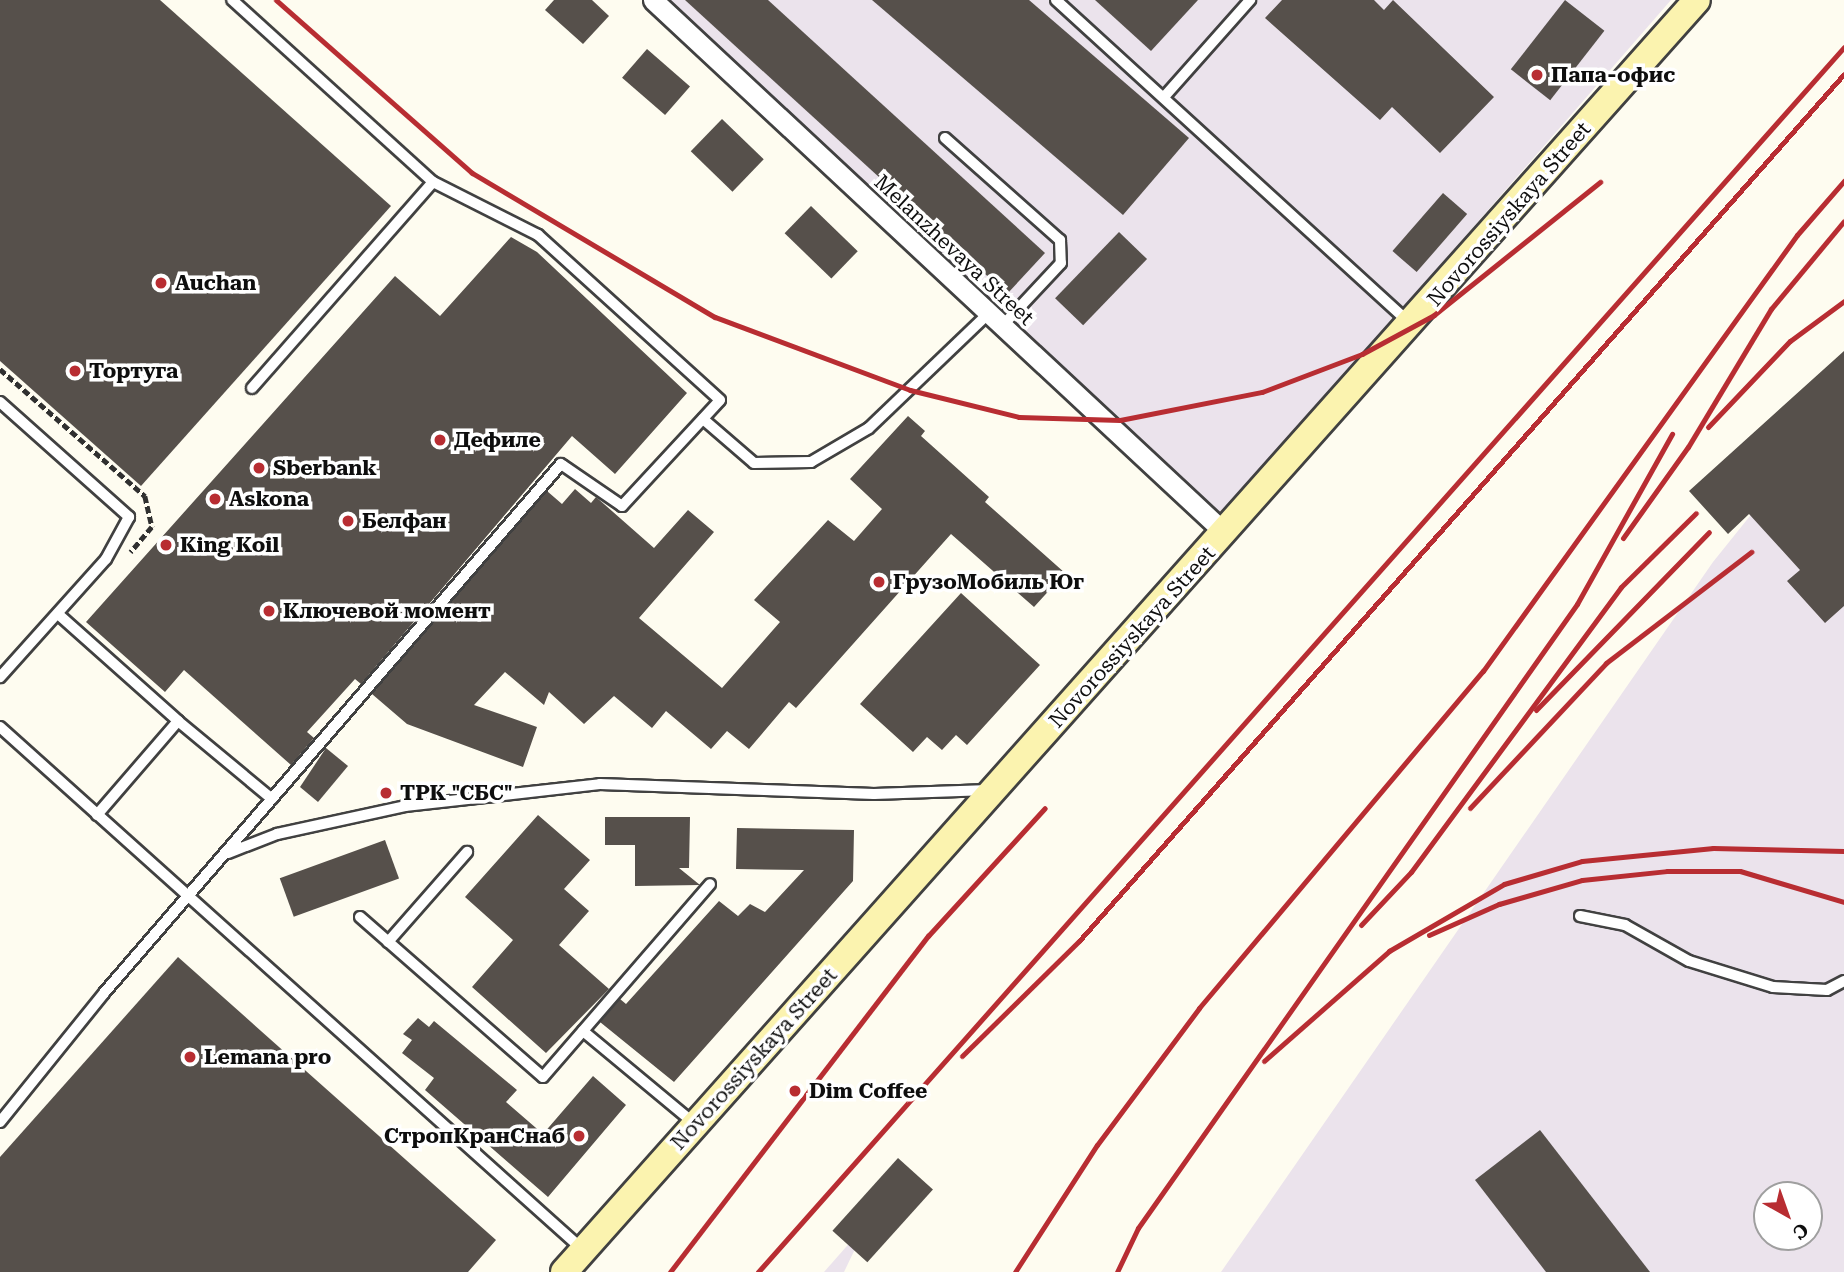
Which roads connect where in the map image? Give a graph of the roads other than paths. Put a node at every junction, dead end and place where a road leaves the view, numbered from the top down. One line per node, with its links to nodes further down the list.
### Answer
1 (232, 0): 8 (lane)
2 (653, 0): 9 (street, Melanzhevaya Street)
3 (1056, 0): 6 (lane)
4 (1250, 0): 6 (lane)
5 (1698, 0): 10 (main road, Novorossiyskaya Street)
6 (1164, 97): 10 (lane)
7 (945, 138): 9 (lane)
8 (433, 182): 11 (lane); 13 (lane)
9 (996, 319): 13 (lane); 14 (street, Melanzhevaya Street)
10 (1411, 325): 14 (main road, Novorossiyskaya Street)
11 (251, 388)
12 (0, 402): 15 (lane)
13 (703, 419): 20 (lane)
14 (1225, 533): 19 (main road, Novorossiyskaya Street)
15 (58, 614): 16 (lane); 17 (lane)
16 (0, 677)
17 (178, 721): 20 (lane); 21 (lane)
18 (0, 727): 21 (lane)
19 (995, 790): 23 (lane); 32 (main road, Novorossiyskaya Street)
20 (272, 799): 23 (lane)
21 (97, 816): 25 (lane)
22 (467, 852): 28 (lane)
23 (224, 855): 25 (lane)
24 (710, 884): 30 (lane)
25 (188, 896): 31 (lane); 33 (lane)
26 (1580, 916): 29 (lane)
27 (360, 917): 28 (lane)
28 (388, 942): 30 (lane)
29 (1844, 981)
30 (583, 1031): 32 (lane)
31 (0, 1122)
32 (695, 1124): 33 (main road, Novorossiyskaya Street)
33 (584, 1250): 34 (main road, Novorossiyskaya Street)
34 (564, 1272)

